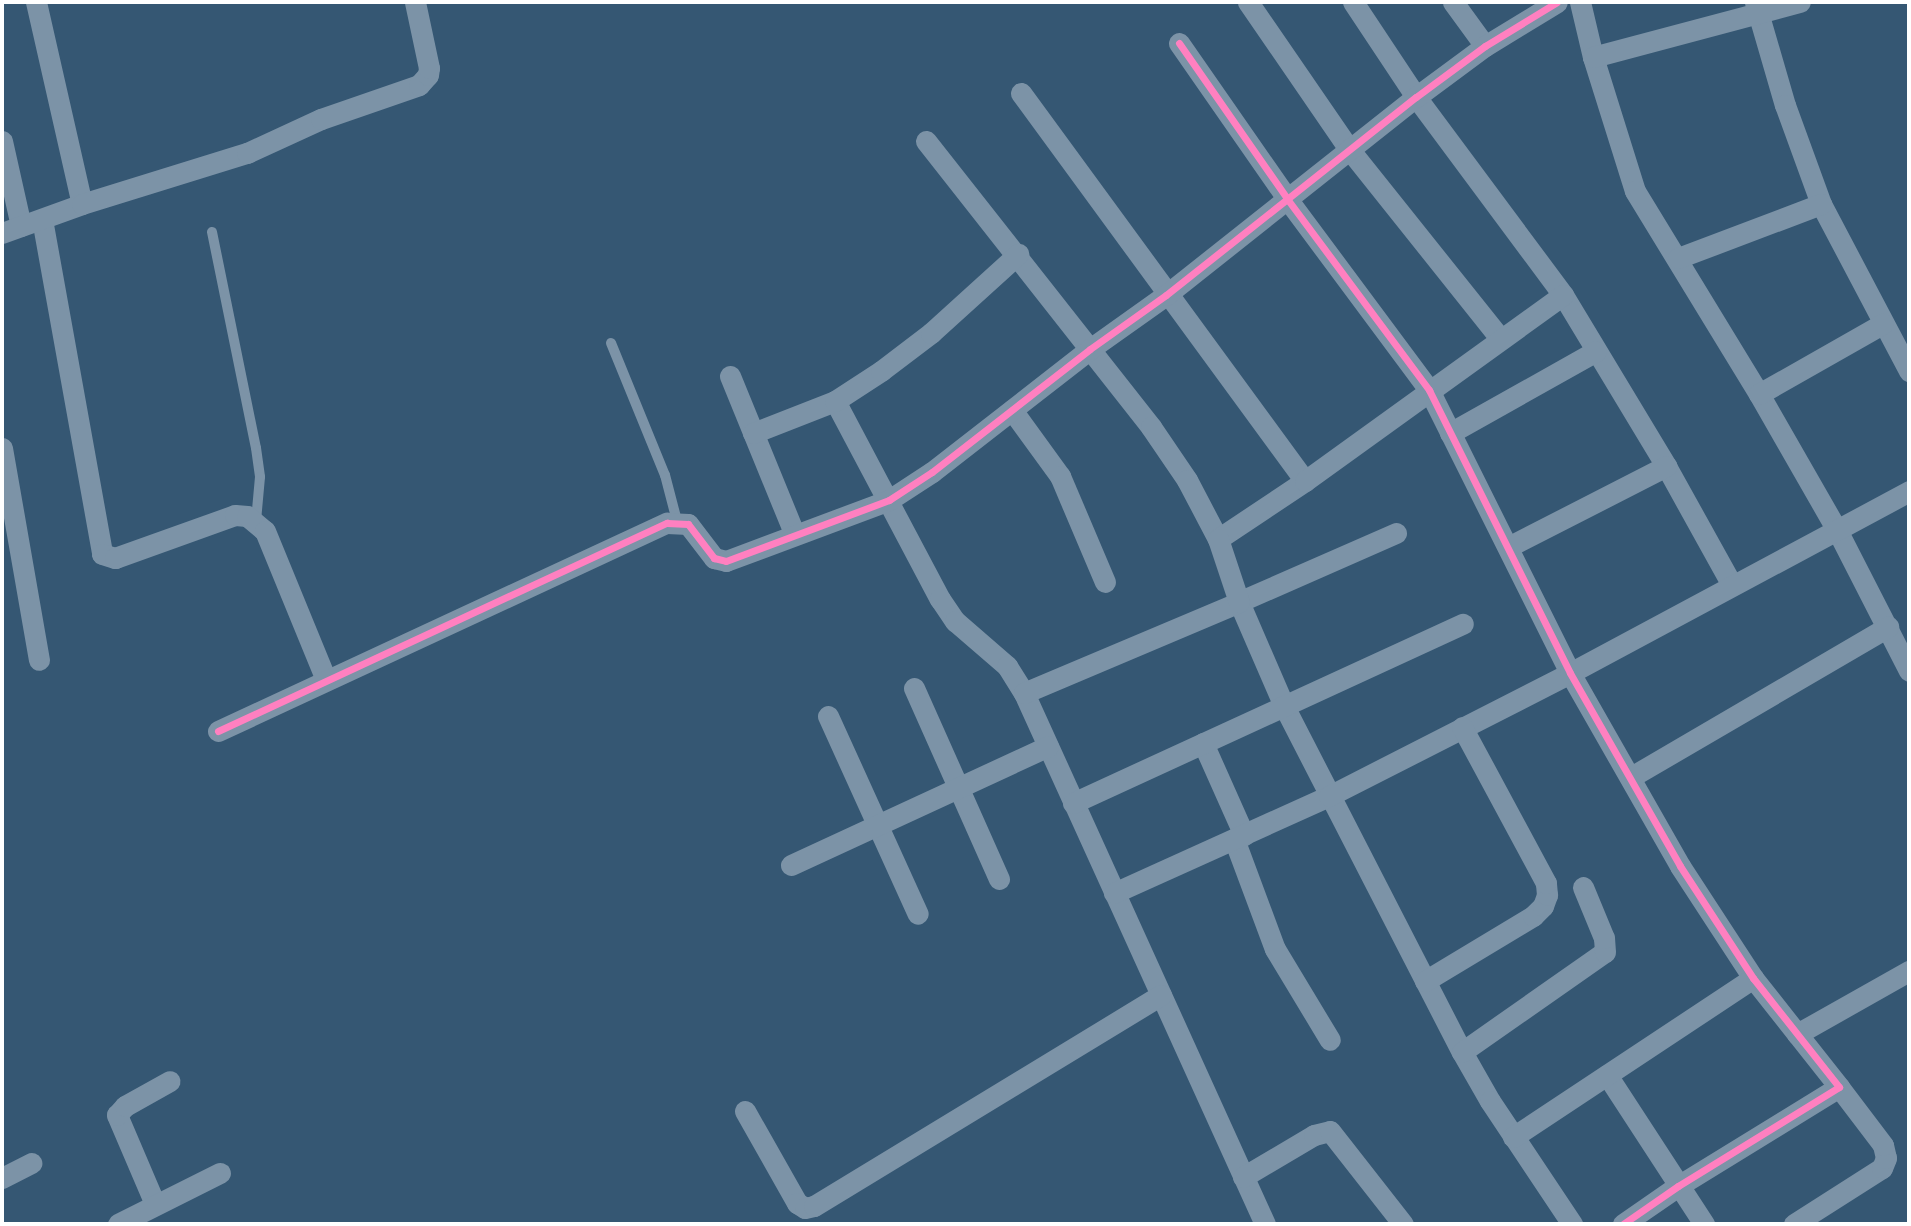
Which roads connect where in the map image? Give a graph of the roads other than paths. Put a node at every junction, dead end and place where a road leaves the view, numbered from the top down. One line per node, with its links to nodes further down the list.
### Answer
1 (36, 2): 19 (street)
2 (415, 2): 19 (street)
3 (1248, 2): 17 (street)
4 (1353, 2): 14 (street)
5 (1453, 2): 11 (street)
6 (1558, 2): 11 (street)
7 (1580, 2): 12 (street)
8 (1800, 2): 9 (street)
9 (1756, 8): 12 (street); 20 (street)
10 (1179, 43): 18 (street)
11 (1485, 46): 14 (street)
12 (1593, 57): 25 (street)
13 (1021, 93): 26 (street)
14 (1416, 97): 17 (street); 27 (street)
15 (2, 141): 22 (street)
16 (926, 141): 24 (street)
17 (1349, 149): 18 (street); 29 (street)
18 (1288, 200): 26 (street); 35 (street)
19 (82, 204): 21 (street)
20 (1821, 204): 25 (street); 28 (street)
21 (42, 219): 22 (street); 46 (street)
22 (12, 229)
23 (212, 232): 46 (lane)
24 (1018, 254): 31 (street); 37 (street)
25 (1678, 258): 36 (street)
26 (1167, 295): 31 (street); 43 (street)
27 (1563, 295): 29 (street); 32 (street)
28 (1882, 324): 33 (street); 36 (street)
29 (1500, 338): 35 (street)
30 (611, 343): 47 (lane)
31 (1090, 349): 38 (street); 51 (street)
32 (1596, 351): 40 (street); 42 (street)
33 (1909, 371)
34 (730, 376): 39 (street)
35 (1430, 390): 40 (street); 43 (street)
36 (1759, 394): 48 (street)
37 (835, 401): 39 (street); 45 (street)
38 (1012, 410): 45 (street); 53 (street)
39 (753, 433): 49 (street)
40 (1450, 433): 52 (street)
41 (2, 448): 58 (street)
42 (1666, 466): 52 (street); 54 (street)
43 (1305, 481): 51 (street)
44 (1909, 491): 48 (street)
45 (889, 500): 49 (street); 63 (street)
46 (256, 521): 61 (street)
47 (677, 521): 49 (street); 61 (street)
48 (1837, 530): 54 (street); 57 (street)
49 (793, 533)
50 (1396, 533): 55 (street)
51 (1218, 539): 55 (street)
52 (1508, 547): 60 (street)
53 (1105, 582)
54 (1732, 585): 60 (street)
55 (1239, 602): 63 (street); 64 (street)
56 (1463, 624): 64 (street)
57 (1888, 627): 59 (street); 70 (street)
58 (39, 660)
59 (1909, 671)
60 (1570, 673): 66 (street); 70 (street)
61 (326, 680): 67 (street)
62 (914, 688): 71 (street)
63 (1024, 693): 69 (street)
64 (1284, 706): 68 (street); 72 (street)
65 (828, 716): 74 (street)
66 (1462, 727): 72 (street); 83 (street)
67 (218, 731)
68 (1203, 743): 73 (street); 75 (street)
69 (1048, 746): 71 (street); 73 (street)
70 (1632, 777): 82 (street)
71 (958, 788): 74 (street); 77 (street)
72 (1329, 796): 75 (street); 83 (street)
73 (1073, 803): 79 (street)
74 (878, 825): 76 (street); 80 (street)
75 (1239, 837): 79 (street); 86 (street)
76 (791, 865)
77 (999, 879)
78 (1583, 887): 87 (street)
79 (1114, 893): 84 (street)
80 (918, 914)
81 (1909, 971): 85 (street)
82 (1753, 978): 85 (street); 88 (street)
83 (1425, 981): 87 (street)
84 (1161, 995): 91 (street); 95 (street)
85 (1797, 1034): 90 (street)
86 (1330, 1041)
87 (1462, 1052): 92 (street)
88 (1607, 1075): 92 (street); 97 (street)
89 (170, 1082): 98 (street)
90 (1839, 1087): 97 (street); 105 (street)
91 (745, 1111)
92 (1513, 1137): 102 (street)
93 (31, 1163): 96 (street)
94 (220, 1173): 98 (street)
95 (1243, 1177): 100 (street); 101 (street)
96 (2, 1178)
97 (1678, 1186): 103 (street); 104 (street)
98 (155, 1204): 99 (street)
99 (118, 1224)
100 (1265, 1224)
101 (1403, 1224)
102 (1572, 1224)
103 (1623, 1224)
104 (1704, 1224)
105 (1794, 1224)

